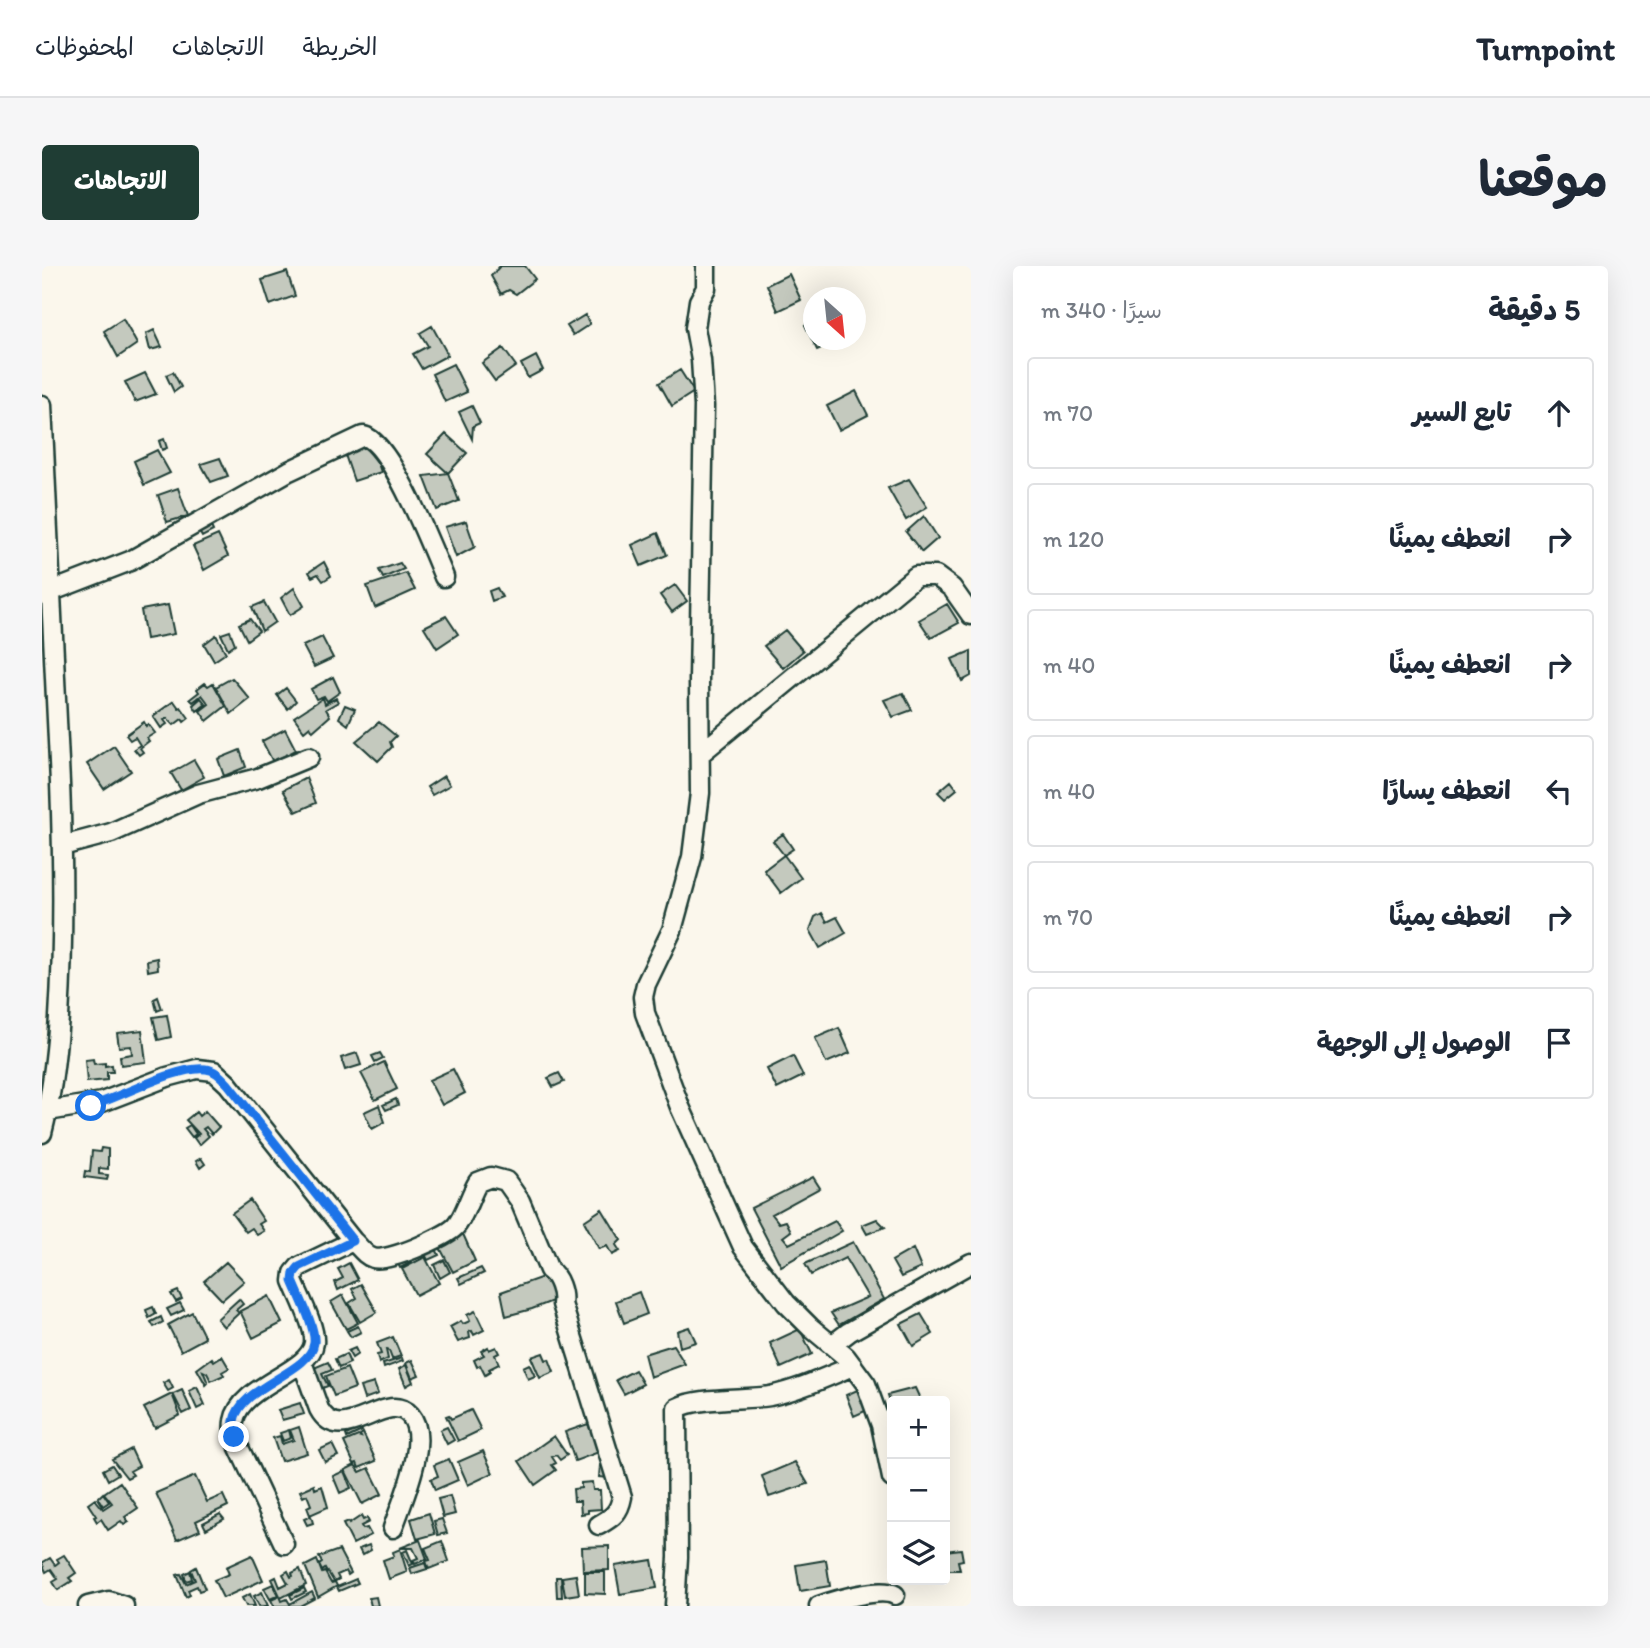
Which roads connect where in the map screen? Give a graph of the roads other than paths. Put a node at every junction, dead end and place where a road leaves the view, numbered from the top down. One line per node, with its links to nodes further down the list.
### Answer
1 (706, 266): 6 (street)
2 (42, 405): 4 (street)
3 (444, 577): 4 (street)
4 (47, 594): 8 (street)
5 (971, 615): 6 (street)
6 (700, 754): 13 (street)
7 (309, 757): 8 (street)
8 (62, 846): 9 (street)
9 (48, 1111): 10 (street); 11 (street)
10 (42, 1133)
11 (353, 1241): 14 (street); 17 (street)
12 (971, 1263): 13 (street)
13 (832, 1345): 15 (street)
14 (302, 1362): 18 (street); 19 (street)
15 (853, 1366): 16 (street); 23 (street)
16 (887, 1459)
17 (599, 1525)
18 (393, 1528)
19 (284, 1544)
20 (897, 1593): 24 (street)
21 (88, 1606): 22 (street)
22 (124, 1606)
23 (675, 1606)
24 (819, 1606)

